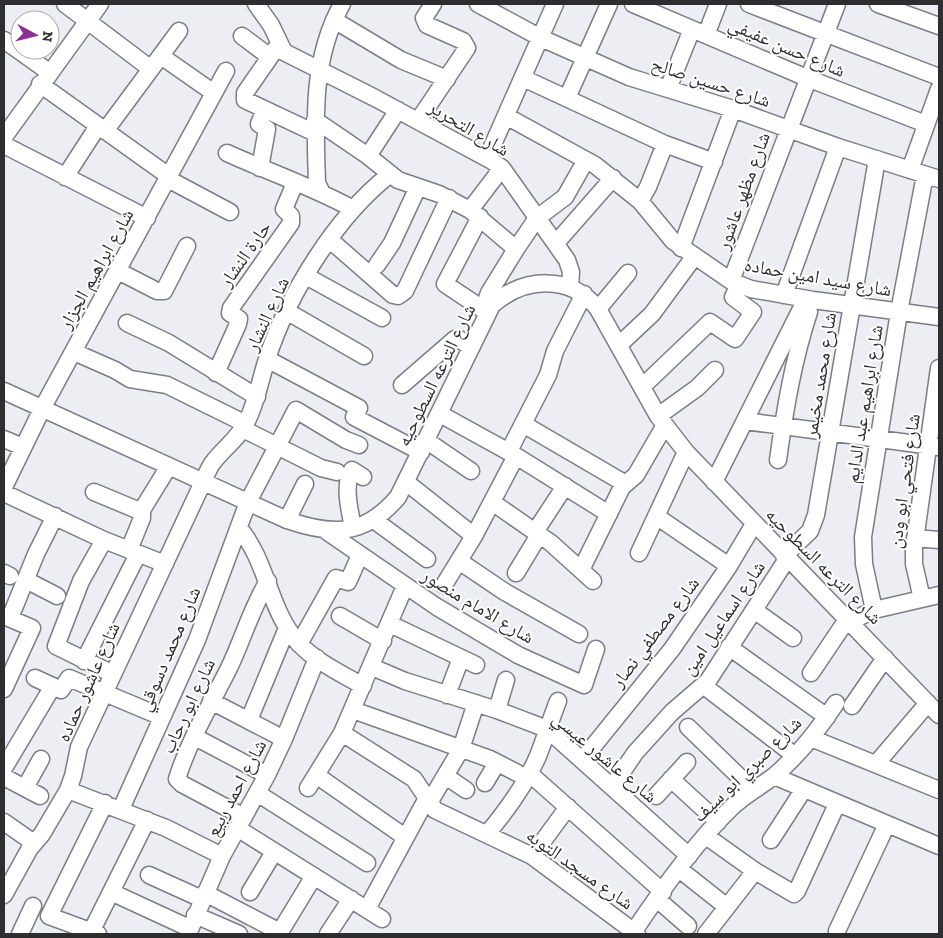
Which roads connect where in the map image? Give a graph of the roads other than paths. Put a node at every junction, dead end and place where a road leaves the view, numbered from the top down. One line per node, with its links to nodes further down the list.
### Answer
1 (65, 4): 15 (street)
2 (100, 4): 15 (street)
3 (342, 4): 16 (street)
4 (433, 4): 31 (street)
5 (478, 4): 14 (street, شارع حسين صالح)
6 (555, 4): 22 (street)
7 (609, 4): 25 (street)
8 (633, 4): 19 (street, شارع حسن عفيفي)
9 (718, 4): 19 (street)
10 (749, 4): 20 (street)
11 (837, 4): 20 (street, شارع مظهر عاشور)
12 (878, 4): 17 (street)
13 (259, 5): 24 (street)
14 (495, 8): 22 (street, شارع حسين صالح)
15 (88, 20): 26 (street); 30 (street)
16 (334, 20): 27 (street); 31 (street)
17 (939, 26)
18 (179, 32): 26 (street)
19 (699, 32): 33 (street, شارع حسن عفيفي); 34 (street)
20 (826, 33): 29 (street); 33 (street, شارع مظهر عاشور)
21 (242, 36): 24 (street, شارع التحرير)
22 (540, 38): 25 (street, شارع حسين صالح); 32 (street)
23 (4, 40): 30 (street)
24 (275, 51): 27 (street, شارع التحرير); 40 (street)
25 (586, 58): 34 (street, شارع حسين صالح); 37 (street)
26 (156, 63): 36 (street); 45 (street)
27 (318, 69): 39 (street, شارع التحرير); 44 (street)
28 (226, 71): 36 (street, شارع ابراهيم الجزار)
29 (939, 77)
30 (45, 78): 45 (street); 47 (street)
31 (447, 78): 42 (street)
32 (523, 78): 37 (street); 41 (street)
33 (807, 78): 43 (street, شارع حسن عفيفي); 46 (street, شارع مظهر عاشور)
34 (668, 89): 38 (street, شارع حسين صالح)
35 (939, 89): 43 (street, شارع ابراهيم عبد الدايم)
36 (214, 93): 62 (street, شارع ابراهيم الجزار)
37 (567, 98): 49 (street)
38 (733, 109): 46 (street, شارع حسين صالح); 56 (street)
39 (398, 110): 42 (street, شارع التحرير); 52 (street)
40 (264, 111): 44 (street); 57 (street)
41 (506, 116): 53 (street); 55 (street, شارع سيد امين حماده)
42 (418, 121): 53 (street, شارع التحرير)
43 (926, 124): 60 (street, شارع ابراهيم عبد الدايم)
44 (315, 127): 52 (street); 66 (street)
45 (102, 128): 61 (street); 62 (street)
46 (788, 128): 50 (street, شارع حسين صالح); 83 (street, شارع مظهر عاشور)
47 (4, 138)
48 (4, 144): 61 (street)
49 (665, 144): 56 (street); 68 (street)
50 (838, 147): 54 (street, شارع حسين صالح); 85 (street)
51 (227, 153): 57 (street)
52 (368, 156): 59 (street)
53 (487, 158): 58 (street, شارع التحرير)
54 (877, 159): 60 (street, شارع حسين صالح); 87 (street, شارع محمد مخيمر)
55 (586, 160): 63 (street, شارع سيد امين حماده); 73 (street)
56 (714, 162): 78 (street)
57 (260, 168): 64 (street)
58 (502, 168): 71 (street); 73 (street, شارع التحرير)
59 (389, 174): 65 (street); 69 (street, شارع النشار)
60 (925, 175): 91 (street, شارع ابراهيم عبد الدايم)
61 (66, 177): 72 (street)
62 (169, 178): 70 (street); 72 (street, شارع ابراهيم الجزار)
63 (613, 178): 68 (street, شارع سيد امين حماده); 75 (street)
64 (294, 183): 66 (street); 102 (street, حارة النشار)
65 (418, 187): 67 (street); 79 (street)
66 (321, 192): 69 (street)
67 (449, 198): 71 (street); 74 (street)
68 (640, 201): 78 (street, شارع سيد امين حماده)
69 (353, 208): 74 (street, شارع النشار)
70 (230, 212)
71 (475, 214): 77 (street); 89 (street)
72 (147, 218): 80 (street, شارع ابراهيم الجزار)
73 (537, 218): 75 (street, شارع التحرير); 77 (street)
74 (330, 240): 82 (street, شارع النشار)
75 (556, 243): 84 (street, شارع التحرير)
76 (187, 246): 80 (street)
77 (516, 249): 89 (street)
78 (688, 252): 83 (street, شارع سيد امين حماده); 95 (street)
79 (377, 265)
80 (118, 271): 97 (street, شارع ابراهيم الجزار)
81 (628, 273): 88 (street)
82 (306, 276): 90 (street, شارع النشار); 93 (street)
83 (735, 283): 85 (street, شارع سيد امين حماده); 104 (street)
84 (577, 291): 88 (street, شارع الترعه السطوحيه); 89 (street, شارع الترعه السطوحيه); 111 (street)
85 (784, 296): 86 (street, شارع سيد امين حماده)
86 (810, 300): 87 (street, شارع سيد امين حماده); 110 (street); 113 (street)
87 (851, 306): 91 (street, شارع سيد امين حماده); 114 (street, شارع محمد مخيمر)
88 (598, 309): 95 (street, شارع الترعه السطوحيه)
89 (485, 311): 96 (street, شارع الترعه السطوحيه)
90 (288, 312): 98 (street); 99 (street, شارع النشار)
91 (899, 312): 92 (street, شارع سيد امين حماده); 116 (street, شارع ابراهيم عبد الدايم)
92 (939, 317)
93 (382, 318)
94 (127, 323): 102 (street)
95 (619, 345): 104 (street, شارع الترعه السطوحيه)
96 (471, 347): 103 (street); 108 (street, شارع الترعه السطوحيه)
97 (74, 352): 107 (street, شارع ابراهيم الجزار); 112 (street)
98 (364, 356)
99 (267, 359): 106 (street, شارع النشار); 120 (street)
100 (939, 368): 121 (street, شارع فتحي ابو ودن)
101 (715, 370): 109 (street)
102 (216, 373): 106 (street)
103 (402, 386)
104 (643, 386): 109 (street, شارع الترعه السطوحيه)
105 (4, 391): 107 (street, شارع الترعه السطوحيه)
106 (257, 397): 112 (street, شارع النشار)
107 (43, 407): 119 (street, شارع ابراهيم الجزار); 125 (street, شارع الترعه السطوحيه)
108 (440, 414): 120 (street, شارع الترعه السطوحيه); 123 (street)
109 (662, 420): 122 (street, شارع الترعه السطوحيه); 132 (street)
110 (745, 421): 113 (street); 131 (street)
111 (523, 424): 123 (street); 132 (street)
112 (244, 426): 117 (street); 129 (street, شارع النشار)
113 (783, 427): 114 (street); 124 (street)
114 (831, 434): 116 (street); 158 (street, شارع محمد مخيمر)
115 (4, 439): 119 (street)
116 (879, 440): 121 (street); 174 (street, شارع ابراهيم عبد الدايم)
117 (276, 445): 118 (street, شارع محمد دسوقي); 127 (street); 138 (street, شارع محمد دسوقي)
118 (359, 445)
119 (24, 447): 135 (street, شارع ابراهيم الجزار)
120 (424, 447): 126 (street); 130 (street, شارع الترعه السطوحيه)
121 (934, 447): 152 (street, شارع فتحي ابو ودن)
122 (686, 452): 131 (street, شارع الترعه السطوحيه); 143 (street)
123 (513, 454): 134 (street); 139 (street)
124 (778, 460)
125 (169, 466): 129 (street, شارع الترعه السطوحيه); 140 (street)
126 (471, 471)
127 (337, 472)
128 (363, 477): 148 (street)
129 (203, 482): 138 (street, شارع الترعه السطوحيه); 161 (street, شارع عاشور حماده)
130 (406, 482): 145 (street, شارع الترعه السطوحيه); 151 (street)
131 (714, 482): 146 (street, شارع الترعه السطوحيه)
132 (624, 483): 141 (street)
133 (304, 484): 144 (street)
134 (565, 486): 141 (street); 150 (street)
135 (4, 487)
136 (4, 492): 142 (street)
137 (94, 492): 140 (street)
138 (248, 502): 144 (street, شارع الترعه السطوحيه); 147 (street, شارع محمد دسوقي)
139 (492, 502): 150 (street); 151 (street)
140 (142, 512): 155 (street)
141 (609, 514): 163 (street)
142 (55, 516): 153 (street); 165 (street)
143 (656, 516): 156 (street); 162 (street)
144 (287, 520): 149 (street, شارع الترعه السطوحيه)
145 (374, 520): 148 (street, شارع الترعه السطوحيه); 159 (street)
146 (754, 524): 158 (street, شارع الترعه السطوحيه); 162 (street, شارع مصطفي نصار)
147 (239, 528): 166 (street); 207 (street, شارع محمد دسوقي)
148 (353, 528): 149 (street, شارع الترعه السطوحيه)
149 (326, 531): 157 (street, شارع الامام منصور)
150 (537, 533): 163 (street); 164 (street)
151 (474, 536): 160 (street)
152 (915, 538): 154 (street); 172 (street, شارع فتحي ابو ودن)
153 (104, 540): 155 (street); 188 (street)
154 (939, 540)
155 (133, 552): 161 (street); 188 (street)
156 (639, 553)
157 (360, 555): 169 (street, شارع الامام منصور); 183 (street)
158 (785, 557): 173 (street, شارع اسماعيل امين); 177 (street, شارع الترعه السطوحيه)
159 (427, 560)
160 (459, 561): 168 (street); 180 (street)
161 (165, 564): 192 (street, شارع عاشور حماده)
162 (729, 566): 219 (street, شارع مصطفي نصار)
163 (581, 570): 167 (street)
164 (516, 573)
165 (13, 576): 171 (street); 176 (street)
166 (268, 581): 179 (street); 201 (street, شارع ابو رحاب)
167 (593, 581)
168 (444, 585)
169 (405, 586): 178 (street); 185 (street, شارع الامام منصور)
170 (939, 595): 172 (street)
171 (57, 596)
172 (922, 599): 174 (street)
173 (754, 610): 181 (street); 184 (street, شارع اسماعيل امين)
174 (874, 610): 177 (street)
175 (340, 616): 182 (street)
176 (7, 617): 189 (street)
177 (850, 620): 187 (street, شارع الترعه السطوحيه); 191 (street)
178 (390, 624): 182 (street); 200 (street)
179 (287, 628): 183 (street); 209 (street)
180 (579, 634)
181 (794, 638)
182 (383, 641): 190 (street)
183 (300, 644): 186 (street)
184 (729, 647): 197 (street, شارع اسماعيل امين); 208 (street)
185 (596, 649)
186 (317, 658): 196 (street); 215 (street, شارع احمد ربيع)
187 (885, 658): 204 (street, شارع الترعه السطوحيه); 208 (street, شارع صبري ابو سيف)
188 (84, 661): 192 (street)
189 (10, 662): 198 (street)
190 (372, 667): 196 (street); 200 (street, شارع عاشور عيسي)
191 (811, 673)
192 (113, 674): 199 (street, شارع عاشور حماده)
193 (35, 678): 195 (street)
194 (506, 680): 206 (street)
195 (53, 686): 199 (street); 223 (street)
196 (363, 686): 205 (street)
197 (704, 686): 217 (street); 231 (street, شارع اسماعيل امين)
198 (4, 689)
199 (105, 693): 207 (street); 234 (street, شارع عاشور حماده)
200 (447, 694): 203 (street, شارع عاشور عيسي)
201 (211, 701): 209 (street); 213 (street, شارع ابو رحاب)
202 (558, 701): 211 (street)
203 (476, 703): 206 (street, شارع عاشور عيسي); 216 (street)
204 (934, 709): 222 (street)
205 (353, 710): 212 (street); 216 (street)
206 (497, 710): 211 (street, شارع عاشور عيسي)
207 (162, 717): 245 (street, شارع محمد دسوقي)
208 (827, 717): 214 (street, شارع صبري ابو سيف)
209 (249, 720): 215 (street)
210 (688, 727): 236 (street)
211 (547, 729): 219 (street, شارع عاشور عيسي); 225 (street)
212 (342, 733): 241 (street, شارع مسجد التوبه); 252 (street)
213 (195, 737): 224 (street); 248 (street, شارع ابو رحاب)
214 (811, 738): 217 (street, شارع صبري ابو سيف); 222 (street)
215 (284, 739): 224 (street, شارع احمد ربيع)
216 (461, 749): 220 (street); 228 (street)
217 (794, 755): 226 (street, شارع صبري ابو سيف)
218 (41, 759): 232 (street)
219 (582, 760): 231 (street, شارع عاشور عيسي)
220 (497, 762): 225 (street); 230 (street)
221 (687, 762): 229 (street)
222 (876, 764): 237 (street)
223 (4, 768)
224 (267, 775): 238 (street, شارع احمد ربيع)
225 (528, 776): 244 (street); 251 (street)
226 (774, 776): 233 (street); 236 (street, شارع صبري ابو سيف)
227 (4, 777): 232 (street)
228 (447, 777): 235 (street); 241 (street)
229 (672, 779): 240 (street); 249 (street)
230 (485, 783)
231 (612, 787): 260 (street, شارع عاشور عيسي)
232 (25, 788): 239 (street)
233 (804, 789): 243 (street); 254 (street)
234 (68, 790): 242 (street); 255 (street, شارع عاشور حماده)
235 (466, 790)
236 (753, 790): 249 (street, شارع صبري ابو سيف)
237 (939, 790)
238 (257, 793): 248 (street, شارع احمد ربيع); 261 (street)
239 (40, 796)
240 (656, 796)
241 (428, 801): 251 (street, شارع مسجد التوبه); 252 (street)
242 (105, 803): 245 (street); 279 (street)
243 (837, 804): 250 (street); 262 (street)
244 (568, 807): 259 (street); 270 (street)
245 (121, 809): 246 (street)
246 (147, 820): 258 (street); 266 (street)
247 (4, 822): 255 (street)
248 (240, 822): 257 (street); 258 (street, شارع احمد ربيع)
249 (718, 822): 253 (street, شارع صبري ابو سيف)
250 (887, 824): 256 (street); 278 (street)
251 (488, 834): 259 (street, شارع مسجد التوبه)
252 (405, 836): 274 (street)
253 (706, 836): 260 (street, شارع صبري ابو سيف); 262 (street)
254 (771, 840)
255 (34, 843): 265 (street, شارع عاشور حماده)
256 (939, 846)
257 (274, 852): 264 (street); 267 (street)
258 (222, 856): 269 (street, شارع احمد ربيع)
259 (532, 856): 280 (street, شارع مسجد التوبه)
260 (684, 862): 270 (street, شارع صبري ابو سيف); 273 (street, شارع عاشور عيسي)
261 (367, 863)
262 (755, 871): 273 (street)
263 (149, 875): 269 (street)
264 (314, 876): 269 (street); 271 (street)
265 (8, 877): 268 (street, شارع عاشور حماده)
266 (111, 892): 276 (street); 279 (street)
267 (250, 892)
268 (4, 895)
269 (204, 896): 276 (street, شارع احمد ربيع)
270 (660, 896): 277 (street); 280 (street, شارع صبري ابو سيف)
271 (351, 899): 274 (street); 283 (street)
272 (33, 906): 281 (street)
273 (727, 907): 284 (street)
274 (367, 910): 275 (street)
275 (382, 919)
276 (191, 926): 282 (street)
277 (688, 926)
278 (838, 930)
279 (94, 933)
280 (634, 933)
281 (20, 934)
282 (239, 934)
283 (328, 934)
284 (706, 934)

